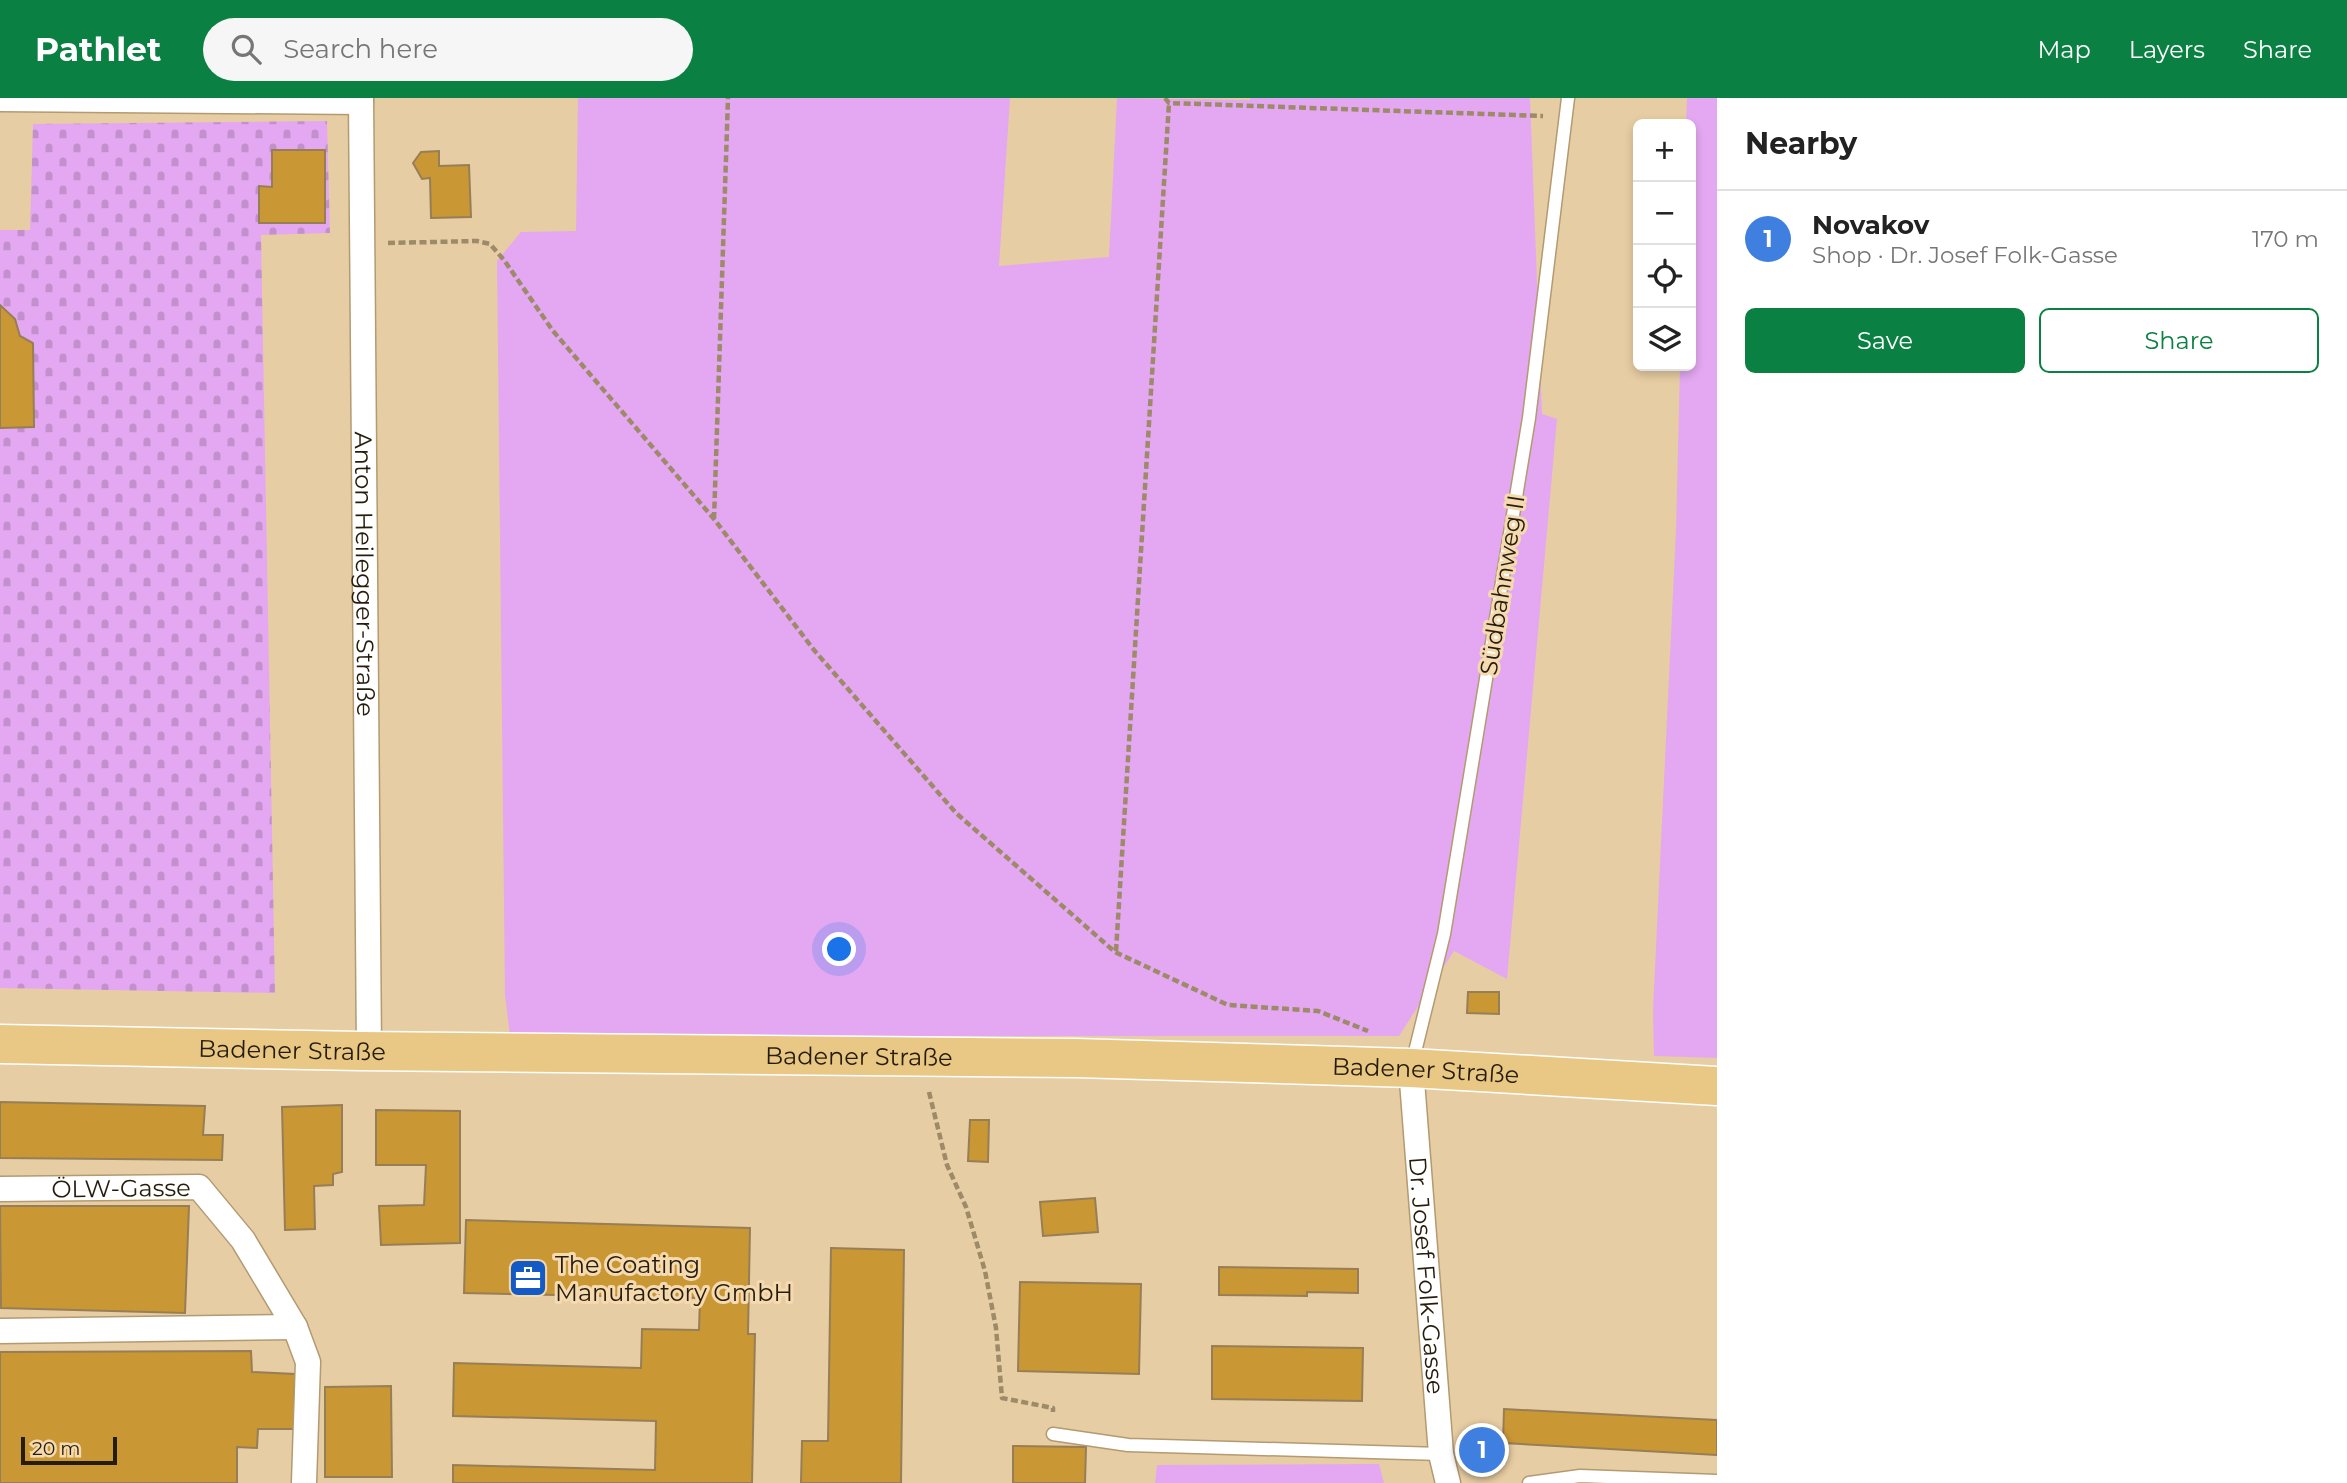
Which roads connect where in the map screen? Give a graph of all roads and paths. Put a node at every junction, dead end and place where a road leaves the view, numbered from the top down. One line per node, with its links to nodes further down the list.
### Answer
1 (728, 98): 9 (path)
2 (1166, 98): 6 (path)
3 (1568, 98): 7 (lane, Südbahnweg II)
4 (0, 99): 5 (street)
5 (360, 100): 8 (street, Anton Heilegger-Straße)
6 (1169, 103): 7 (path); 10 (path)
7 (1565, 117): 14 (lane, Südbahnweg II)
8 (362, 243): 9 (path); 12 (street, Anton Heilegger-Straße)
9 (714, 519): 10 (path)
10 (1115, 953): 14 (path)
11 (0, 1044): 12 (main road, Badener Straße)
12 (369, 1051): 13 (main road, Badener Straße)
13 (922, 1057): 14 (main road, Badener Straße); 19 (path)
14 (1411, 1068): 15 (main road, Badener Straße); 20 (street, Dr. Josef Folk-Gasse)
15 (1717, 1086)
16 (0, 1189): 17 (street, ÖLW-Gasse)
17 (295, 1327): 18 (street); 22 (street, ÖLW-Gasse)
18 (0, 1331)
19 (1053, 1434): 20 (lane)
20 (1441, 1454): 23 (street, Dr. Josef Folk-Gasse)
21 (1717, 1481): 24 (lane)
22 (304, 1483)
23 (1448, 1483)
24 (1529, 1483)

